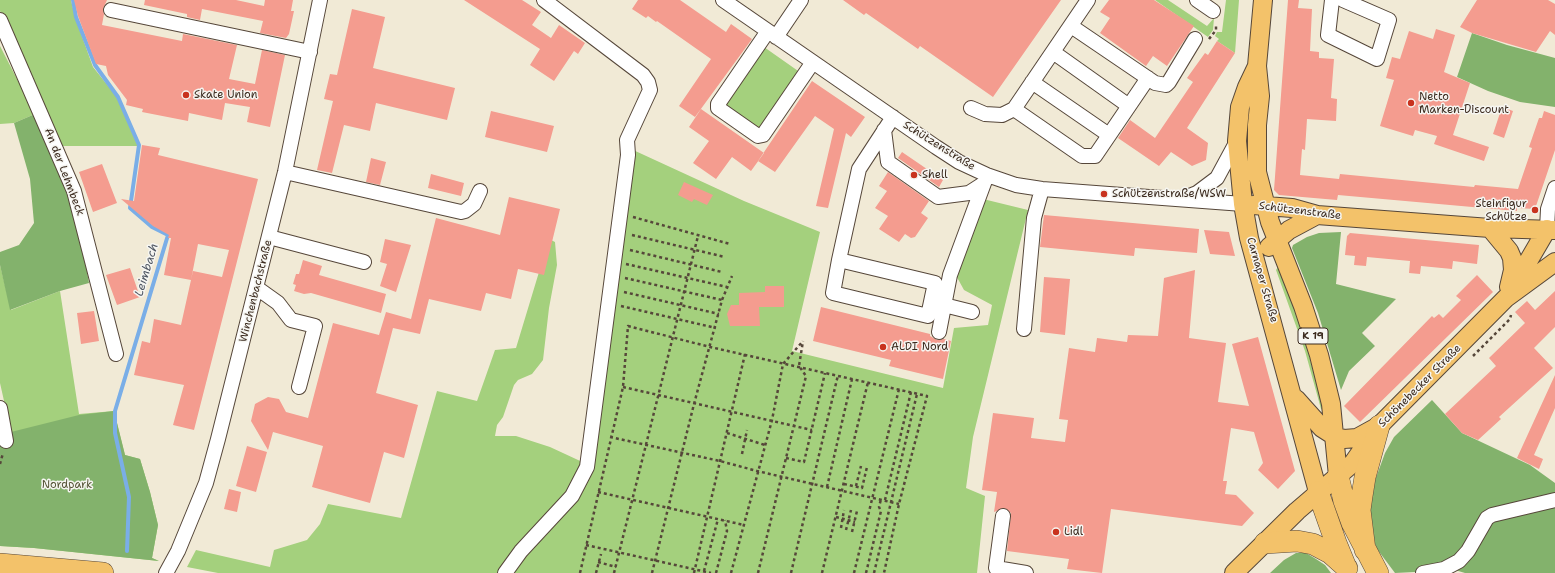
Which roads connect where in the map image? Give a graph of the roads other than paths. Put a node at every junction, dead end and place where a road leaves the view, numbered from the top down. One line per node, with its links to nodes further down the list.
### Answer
1 (320, 0): 16 (street, Winchenbachstraße)
2 (544, 0): 69 (street)
3 (723, 0): 14 (street, Schützenstraße)
4 (801, 0): 14 (street)
5 (1088, 0): 13 (street)
6 (1197, 0): 11 (street)
7 (1263, 0): 19 (main road, Carnaper Straße / K 19)
8 (1332, 0): 9 (street)
9 (1343, 0)
10 (110, 10): 16 (street)
11 (1214, 17)
12 (0, 20): 52 (street, An der Lehmbeck)
13 (1071, 26): 17 (street); 20 (street)
14 (772, 34): 18 (street, Schützenstraße); 18 (street)
15 (1195, 39): 20 (street)
16 (310, 52): 29 (street, Winchenbachstraße)
17 (1053, 52): 21 (street); 22 (street)
18 (813, 62): 25 (street, Schützenstraße)
19 (1257, 66): 28 (main road, Carnaper Straße / K 19); 36 (main road, Carnaper Straße / K 19)
20 (1148, 78): 22 (street)
21 (1032, 82): 24 (street); 27 (street)
22 (1129, 106): 27 (street)
23 (971, 108): 24 (street)
24 (1014, 109): 27 (street)
25 (893, 116): 26 (street); 30 (street, Schützenstraße)
26 (884, 130): 30 (street); 42 (street)
27 (1109, 135)
28 (1237, 141): 34 (street); 35 (main road, Carnaper Straße / K 19)
29 (286, 172): 33 (street); 40 (street, Winchenbachstraße)
30 (985, 180): 32 (street, Schützenstraße); 48 (street)
31 (1555, 188): 39 (street)
32 (1042, 189): 34 (street, Schützenstraße); 50 (street)
33 (480, 191)
34 (1181, 200): 35 (street, Schützenstraße)
35 (1243, 204): 36 (main road, Schützenstraße); 43 (main road, Carnaper Straße / K 19)
36 (1265, 206): 37 (main road, Schützenstraße); 41 (main road, Carnaper Straße / K 19)
37 (1317, 215): 38 (main road, Schützenstraße); 41 (main road)
38 (1490, 228): 39 (main road, Schützenstraße); 47 (main road)
39 (1552, 231): 47 (main road)
40 (269, 237): 44 (street); 46 (street, Winchenbachstraße)
41 (1276, 239): 43 (main road); 57 (main road, Carnaper Straße / K 19)
42 (839, 260): 42 (street)
43 (1256, 261): 54 (main road, Carnaper Straße / K 19)
44 (364, 262)
45 (1555, 262): 47 (main road)
46 (257, 288): 53 (street); 68 (street, Winchenbachstraße)
47 (1510, 304): 56 (main road, Schönebecker Straße)
48 (944, 305): 49 (street); 51 (street)
49 (972, 312)
50 (1024, 329)
51 (939, 332)
52 (116, 354)
53 (299, 387)
54 (1294, 396): 57 (main road); 60 (main road, Carnaper Straße / K 19)
55 (0, 408): 58 (street)
56 (1380, 426): 57 (main road); 59 (main road, Schönebecker Straße); 64 (highway)
57 (1336, 437): 59 (main road, Carnaper Straße / K 19)
58 (6, 441)
59 (1338, 476): 60 (main road, Schönebecker Straße); 64 (highway)
60 (1318, 492): 63 (main road, Schönebecker Straße); 66 (highway)
61 (1555, 500): 73 (street)
62 (1003, 516): 70 (street)
63 (1265, 543): 66 (highway); 71 (main road, Schönebecker Straße)
64 (1365, 550): 72 (highway)
65 (0, 564): 67 (highway)
66 (1348, 571)
67 (103, 573)
68 (166, 573)
69 (505, 573)
70 (1026, 573)
71 (1234, 573)
72 (1378, 573)
73 (1423, 573)

